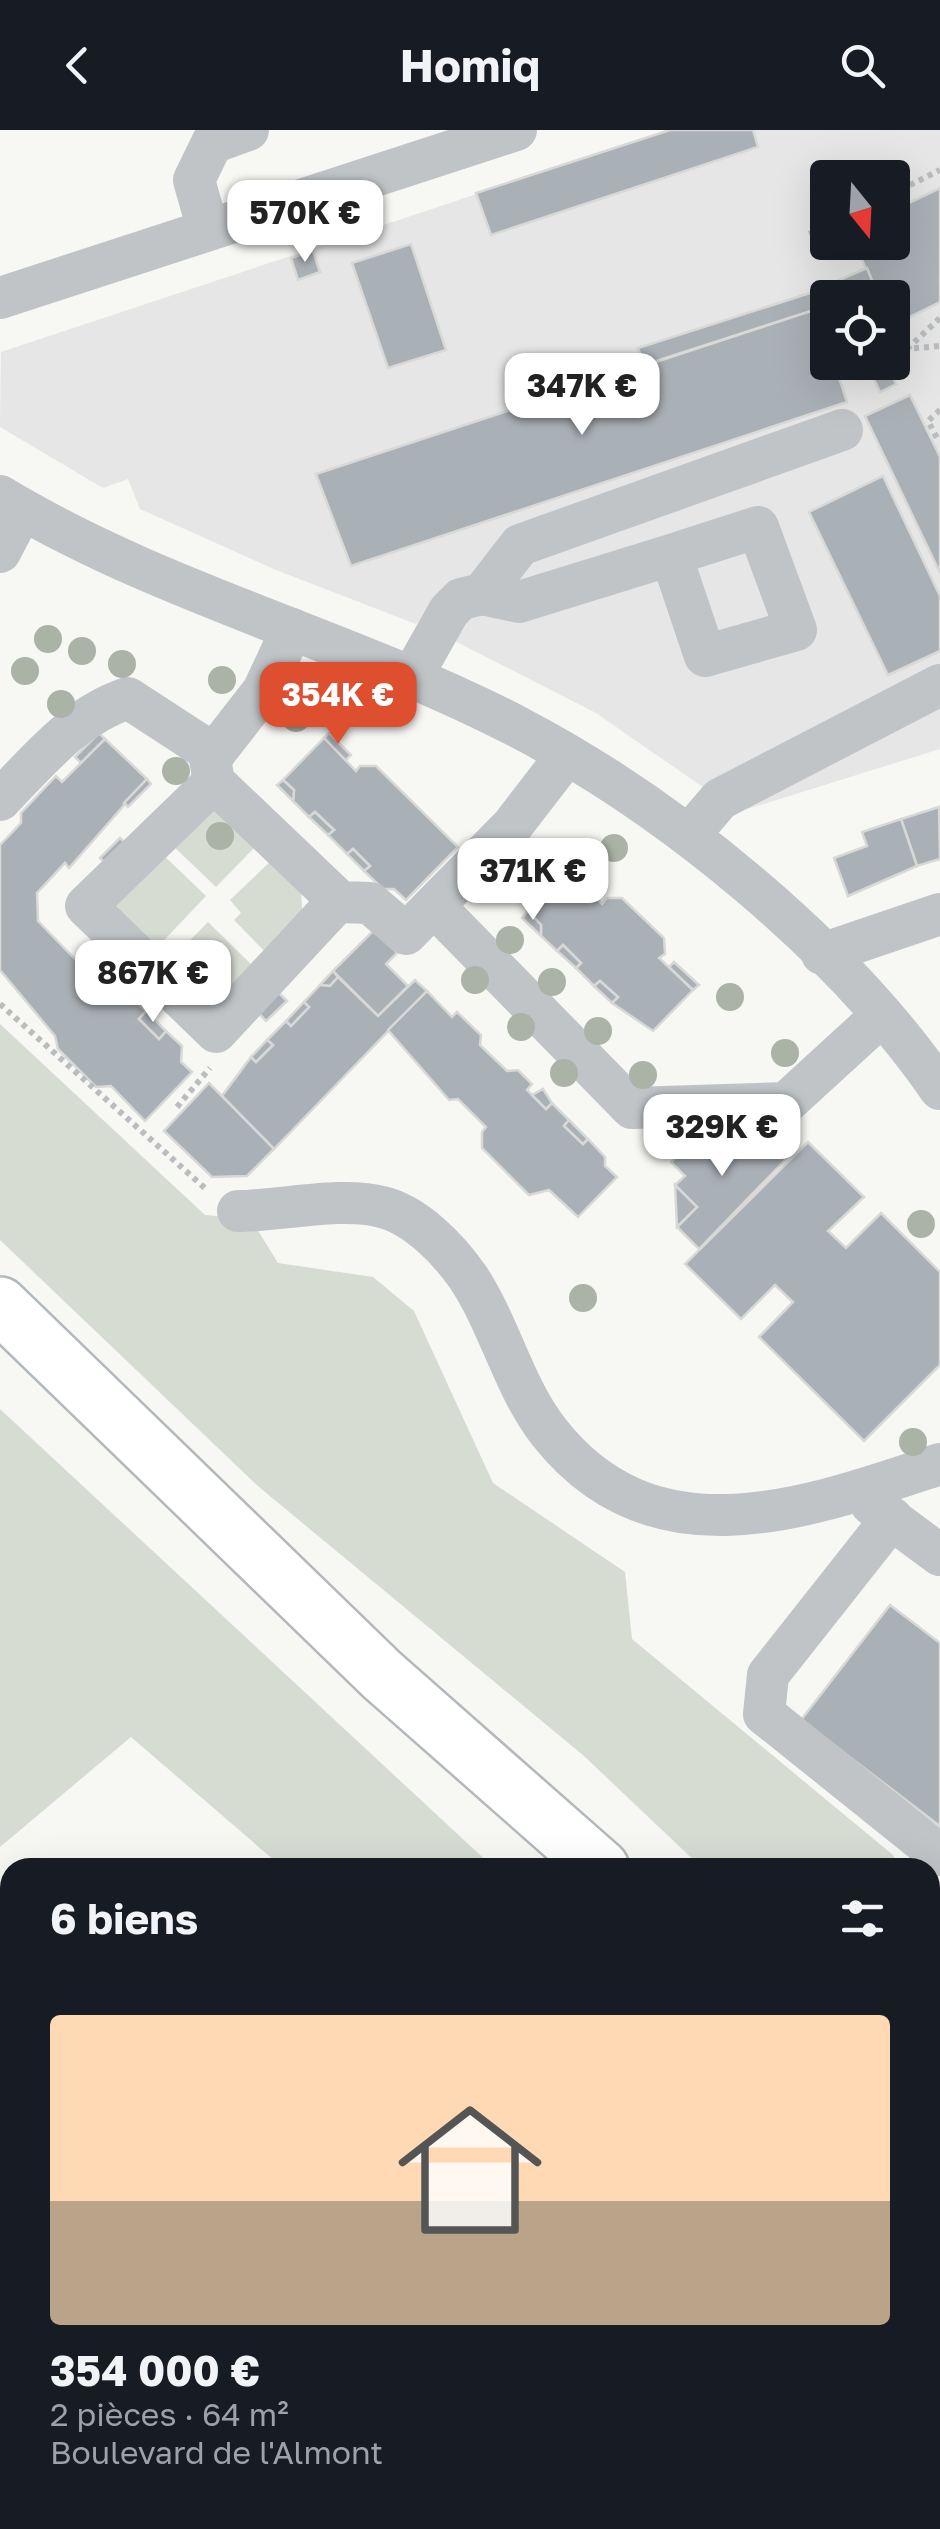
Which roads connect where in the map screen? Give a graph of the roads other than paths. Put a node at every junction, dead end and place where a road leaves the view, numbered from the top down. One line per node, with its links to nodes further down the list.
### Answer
1 (248, 130): 3 (street)
2 (489, 134): 3 (street)
3 (208, 230): 4 (street)
4 (0, 298)
5 (842, 430): 9 (street)
6 (11, 503): 7 (street); 10 (street)
7 (0, 552)
8 (671, 555): 9 (street)
9 (482, 594): 11 (street)
10 (292, 630): 11 (street); 14 (street)
11 (410, 680): 13 (street)
12 (940, 686): 16 (street)
13 (566, 756): 16 (street); 18 (street)
14 (214, 768): 15 (street); 17 (street); 17 (street)
15 (0, 800)
16 (689, 835): 20 (street)
17 (338, 901): 18 (street)
18 (434, 906): 21 (street)
19 (940, 914): 20 (street)
20 (822, 954): 21 (street)
21 (881, 1016): 22 (street)
22 (940, 1089)
23 (238, 1211): 27 (street)
24 (0, 1305): 32 (main road)
25 (0, 1344): 31 (main road)
26 (940, 1464): 27 (street)
27 (854, 1492): 28 (street)
28 (892, 1518): 29 (street); 30 (street)
29 (940, 1555)
30 (940, 1855)
31 (542, 1858)
32 (590, 1858)

